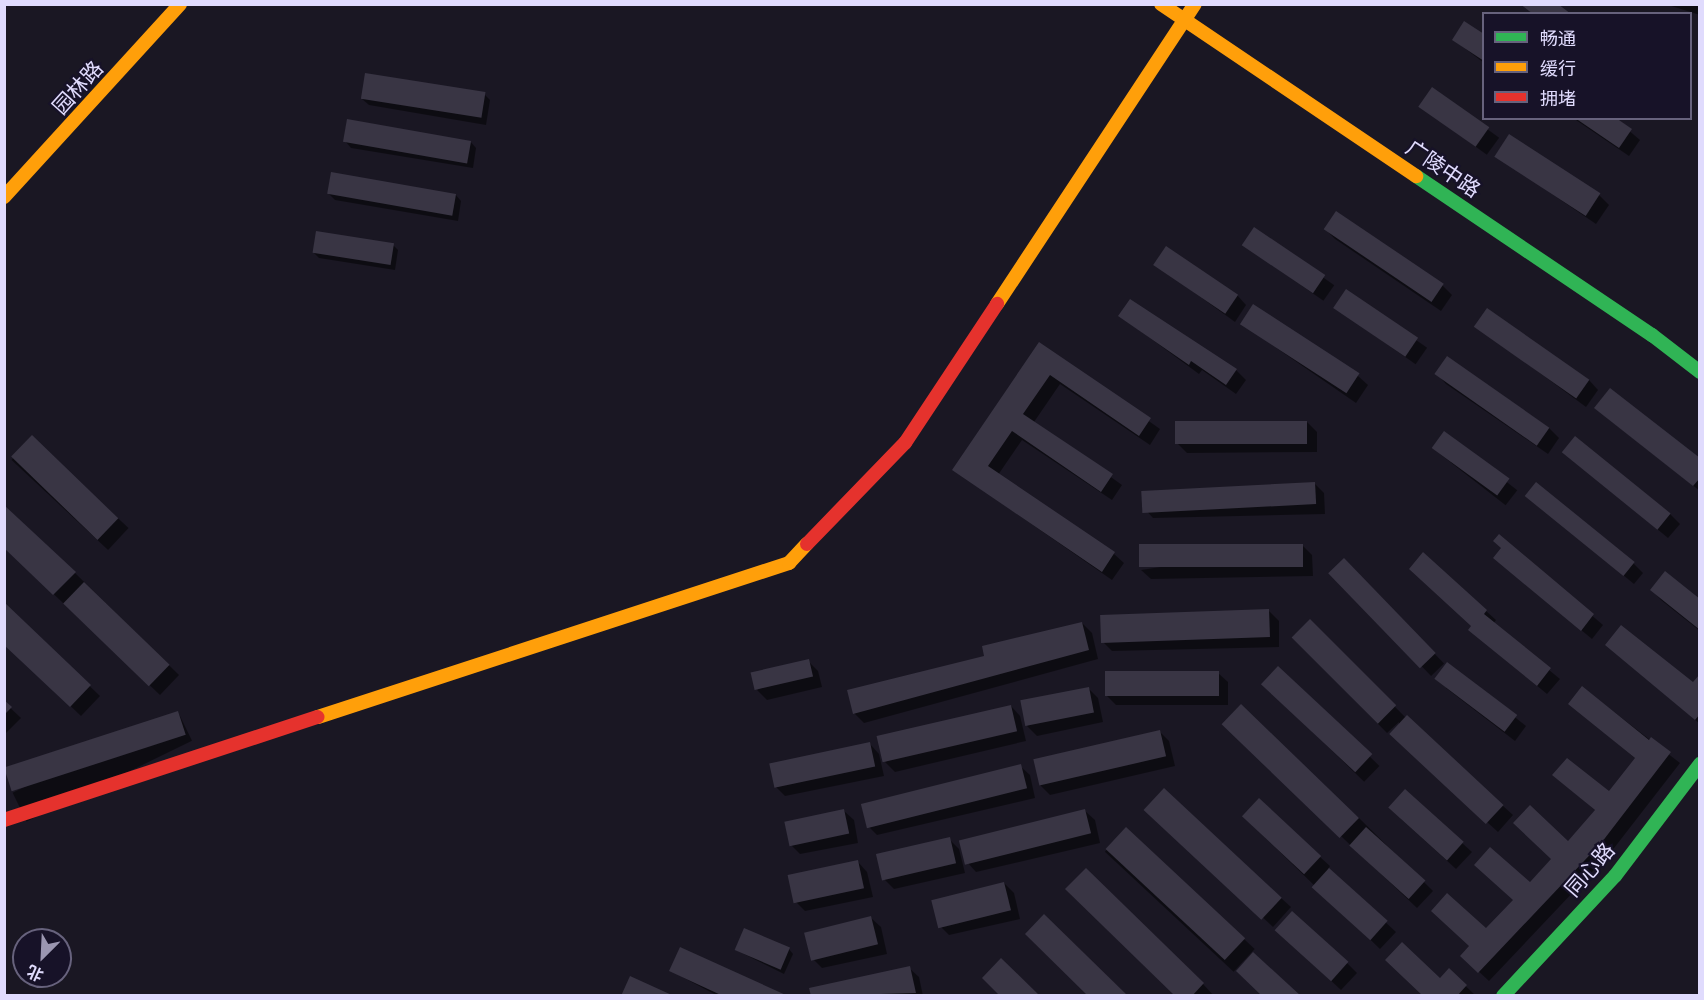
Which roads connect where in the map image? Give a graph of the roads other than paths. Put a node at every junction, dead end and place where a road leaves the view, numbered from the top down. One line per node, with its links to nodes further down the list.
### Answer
1 (180, 4): 5 (street, 园林路)
2 (1161, 4): 4 (street, 广陵中路)
3 (1195, 4): 4 (street)
4 (1185, 20): 6 (street, 广陵中路); 8 (street)
5 (4, 197)
6 (1700, 372)
7 (1700, 764): 9 (street, 同心路)
8 (4, 820)
9 (1503, 996)

